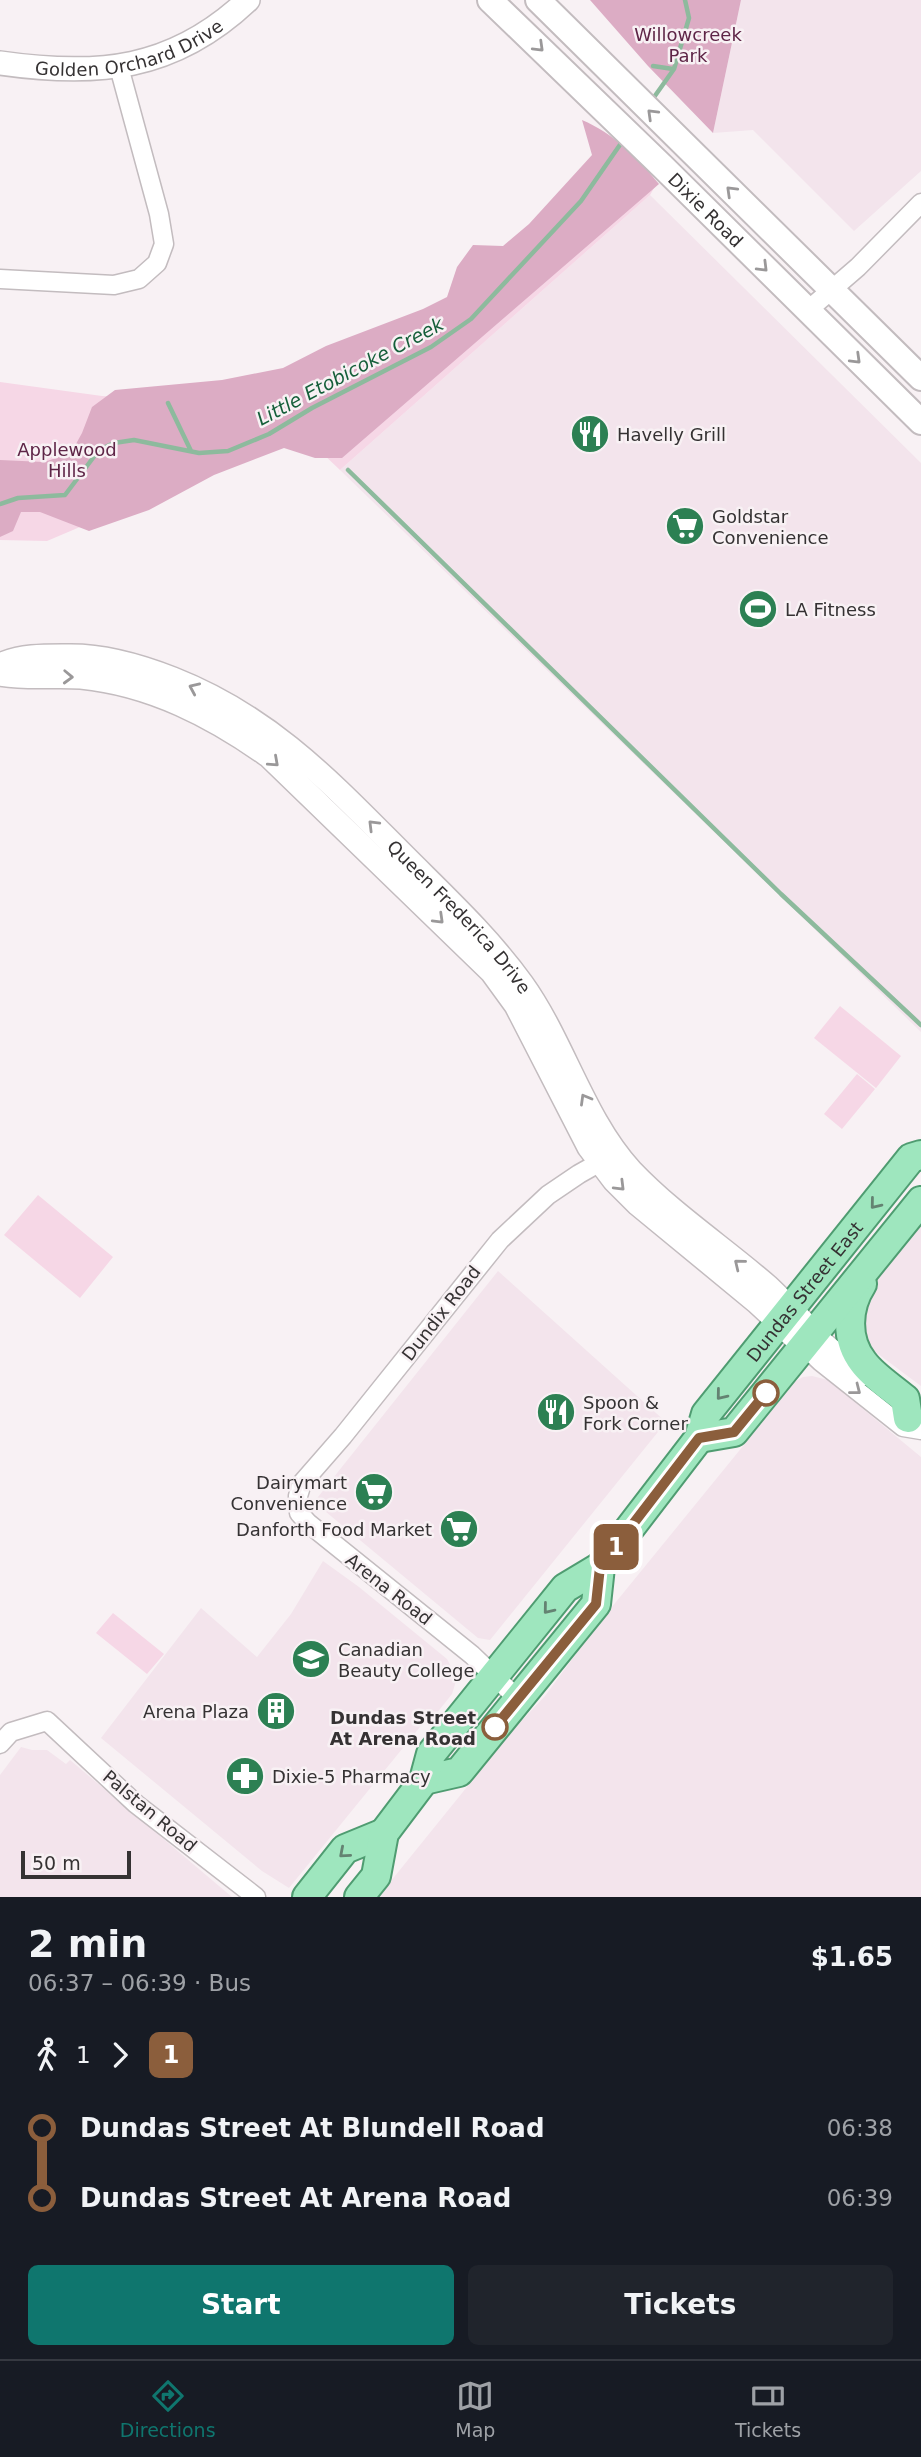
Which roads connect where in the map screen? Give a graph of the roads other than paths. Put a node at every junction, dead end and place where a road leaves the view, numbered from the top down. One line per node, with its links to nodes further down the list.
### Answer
1 (248, 0): 5 (street, Golden Orchard Drive)
2 (490, 0): 9 (main road, Dixie Road, one-way to 9)
3 (538, 0): 8 (main road, Dixie Road, one-way to 3)
4 (0, 63): 5 (street, Golden Orchard Drive)
5 (119, 67): 7 (street)
6 (921, 203): 8 (street)
7 (0, 279)
8 (833, 290): 9 (street); 10 (main road, Dixie Road)
9 (807, 312): 11 (main road, Dixie Road, one-way to 11)
10 (921, 378)
11 (921, 422)
12 (0, 665): 15 (street, Queen Frederica Drive, one-way to 12)
13 (0, 674): 15 (street, Queen Frederica Drive, one-way to 15)
14 (921, 1155): 18 (main road, Dundas Street East, one-way to 18)
15 (609, 1158): 18 (street, Queen Frederica Drive); 22 (street, Dundix Road)
16 (921, 1201): 17 (main road, Dundas Street East)
17 (877, 1255): 19 (main road, Dundas Street East); 20 (main road)
18 (784, 1316): 19 (street, Queen Frederica Drive); 21 (main road, Dundas Street East, one-way to 21)
19 (809, 1340): 20 (street); 21 (main road, Dundas Street East)
20 (917, 1425)
21 (699, 1438): 23 (main road, Dundas Street East)
22 (298, 1503): 24 (street, Arena Road)
23 (600, 1567): 24 (main road, Dundas Street East, one-way to 24); 25 (main road)
24 (494, 1676): 25 (street, Arena Road); 27 (main road, Dundas Street East)
25 (518, 1699): 27 (main road)
26 (0, 1744): 29 (street, Palstan Road)
27 (424, 1780): 28 (main road, Dundas Street East)
28 (384, 1833): 30 (main road, one-way to 30); 31 (main road, Dundas Street East)
29 (256, 1897)
30 (306, 1897)
31 (359, 1897)

